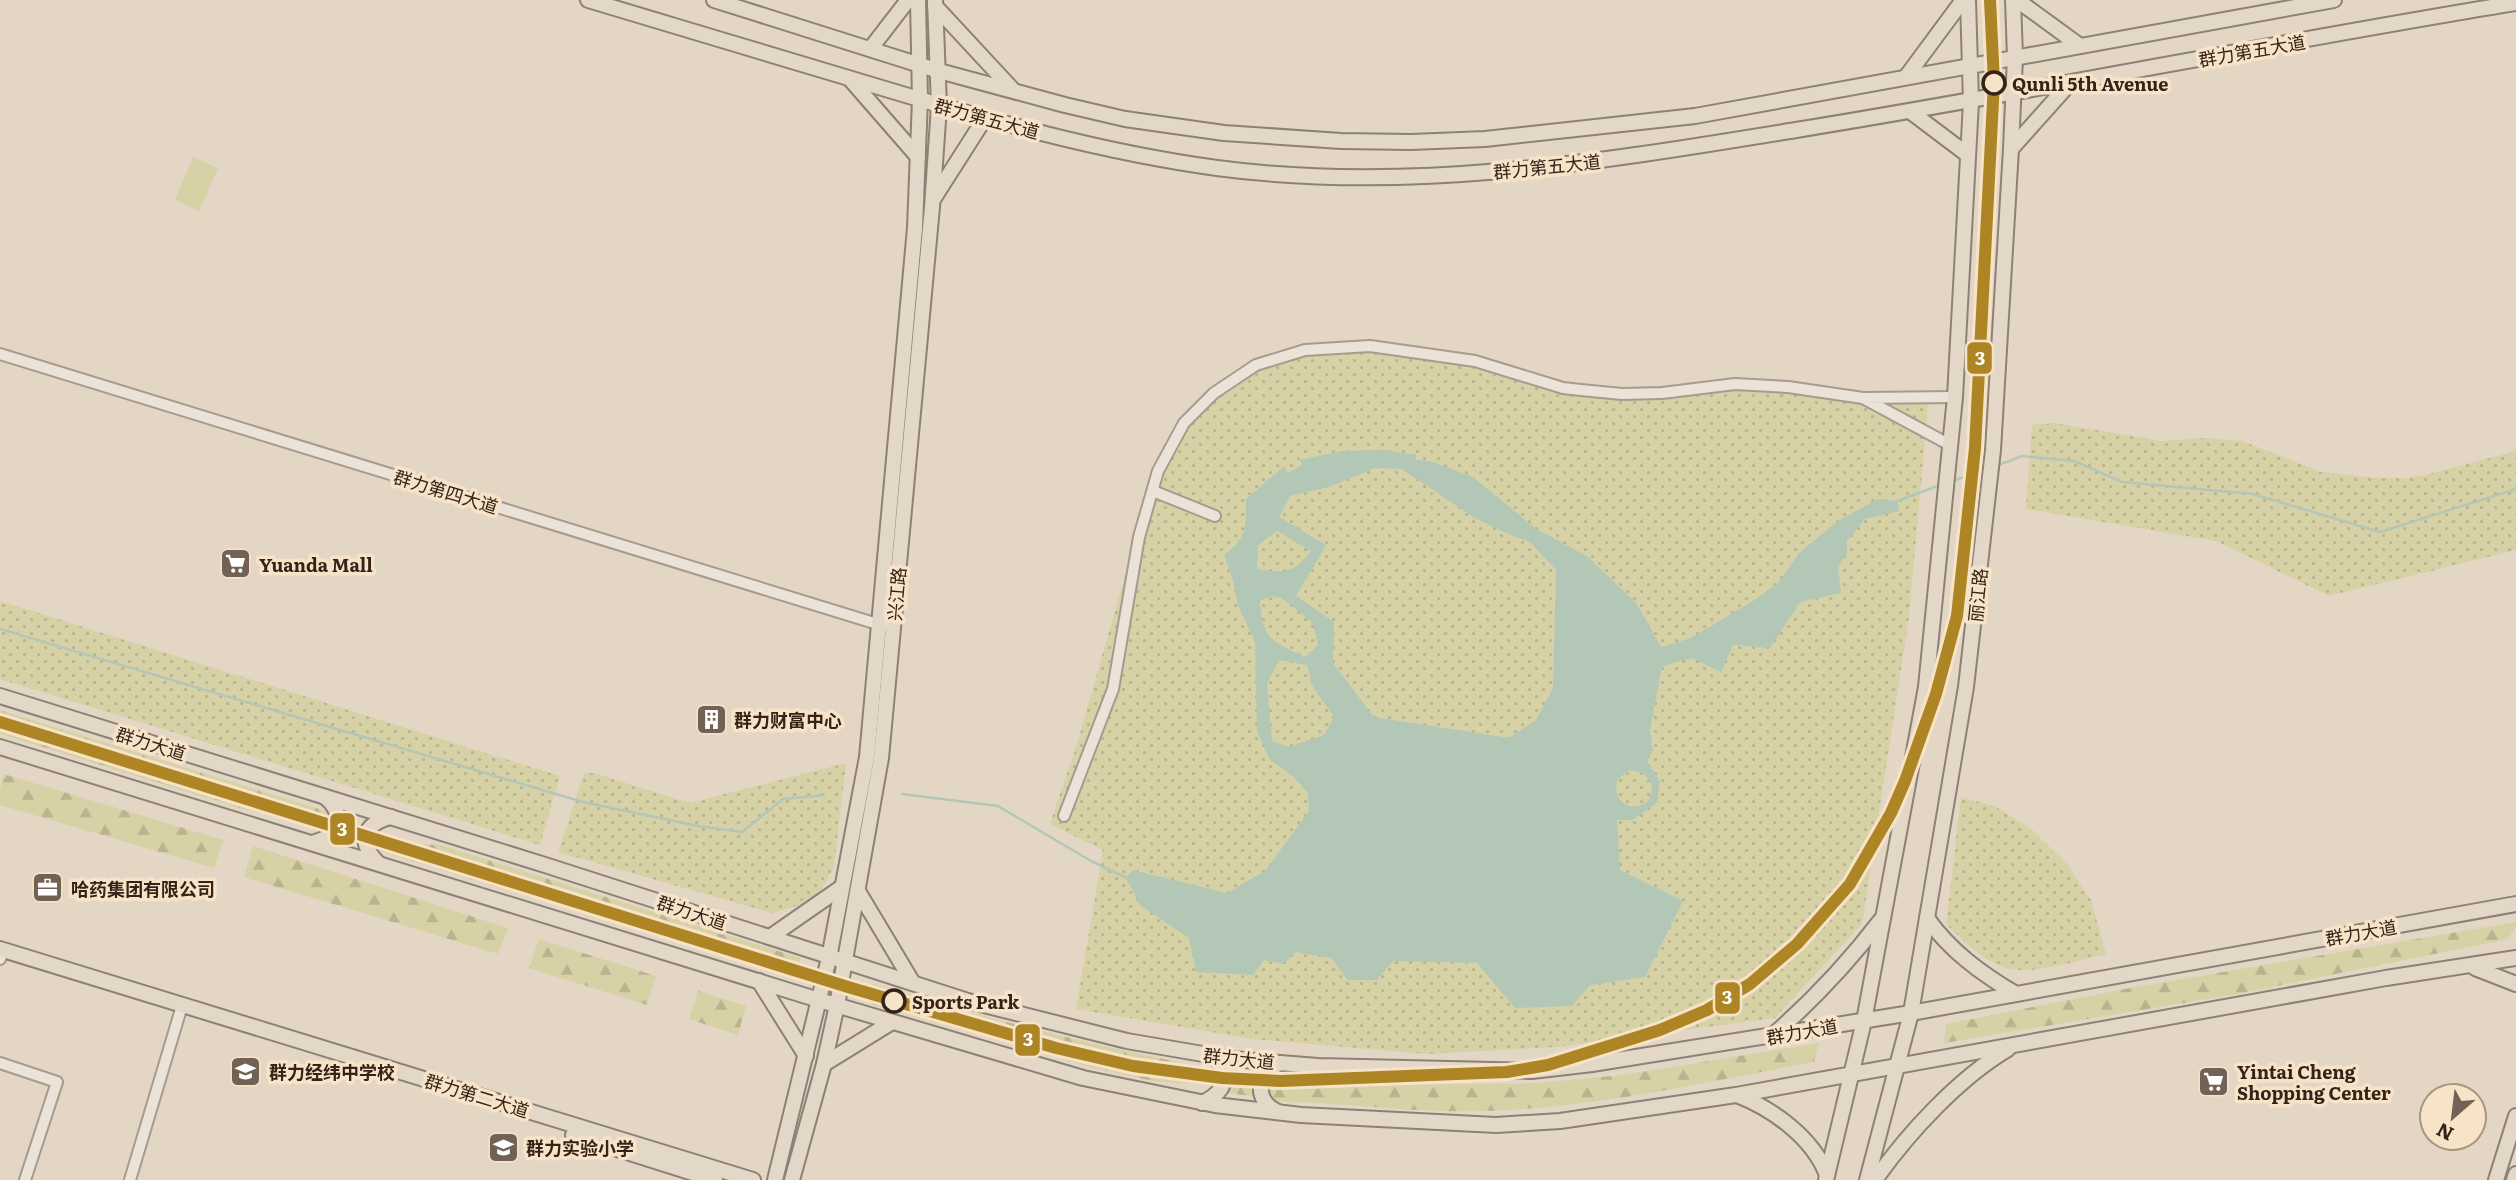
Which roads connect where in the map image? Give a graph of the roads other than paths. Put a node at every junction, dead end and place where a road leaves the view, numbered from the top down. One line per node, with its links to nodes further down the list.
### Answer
1 (588, 0): 17 (main road, 群力第五大道)
2 (714, 0): 11 (main road, 群力第五大道)
3 (908, 0): 11 (main road)
4 (918, 0): 13 (main road, 兴江路)
5 (1966, 0): 14 (main road); 16 (main road)
6 (2015, 0): 10 (main road); 12 (main road, 丽江路)
7 (2334, 0): 10 (main road, 群力第五大道)
8 (935, 3): 15 (main road, 兴江路); 19 (main road)
9 (2516, 3): 18 (main road, 群力第五大道)
10 (2080, 46): 12 (main road, 群力第五大道)
11 (871, 48): 13 (main road, 群力第五大道)
12 (2015, 57): 14 (main road, 群力第五大道); 20 (main road, 丽江路)
13 (919, 63): 15 (main road, 群力第五大道); 21 (main road, 兴江路)
14 (1970, 66): 16 (main road, 群力第五大道); 22 (main road)
15 (939, 71): 19 (main road, 群力第五大道); 23 (main road, 兴江路)
16 (1906, 77): 19 (main road, 群力第五大道)
17 (849, 78): 21 (main road, 群力第五大道); 28 (main road)
18 (2070, 83): 20 (main road, 群力第五大道); 26 (main road)
19 (1014, 92)
20 (2013, 93): 22 (main road, 群力第五大道); 26 (main road, 丽江路)
21 (920, 99): 23 (main road, 群力第五大道); 28 (main road, 兴江路)
22 (1971, 102): 24 (main road, 群力第五大道); 27 (main road)
23 (939, 106): 25 (main road, 群力第五大道); 29 (main road, 兴江路)
24 (1911, 111): 25 (main road, 群力第五大道); 27 (main road)
25 (985, 118): 29 (main road)
26 (2011, 149): 49 (main road, 丽江路)
27 (1968, 155): 31 (main road)
28 (918, 158): 36 (main road, 兴江路)
29 (933, 199): 36 (main road, 兴江路)
30 (0, 354): 36 (street, 群力第四大道)
31 (1955, 397): 32 (street); 33 (main road)
32 (1863, 398): 33 (street); 34 (street)
33 (1952, 446): 48 (main road)
34 (1153, 491): 35 (street); 40 (street)
35 (1215, 516)
36 (886, 626): 42 (main road, 兴江路)
37 (0, 696): 39 (main road, 群力大道)
38 (0, 747): 43 (main road)
39 (324, 796): 41 (main road, 群力大道); 43 (main road)
40 (1064, 816)
41 (391, 817): 44 (main road); 50 (main road, 群力大道)
42 (864, 817): 45 (main road, 兴江路); 46 (main road, 兴江路)
43 (312, 843): 44 (main road)
44 (379, 864): 57 (main road)
45 (842, 887): 50 (main road); 53 (main road, 兴江路)
46 (858, 891): 55 (main road, 兴江路); 58 (main road)
47 (2516, 904): 60 (main road, 群力大道)
48 (1883, 917): 66 (main road); 67 (main road)
49 (1927, 918): 60 (main road); 64 (main road, 丽江路)
50 (770, 937): 53 (main road, 群力大道)
51 (0, 949): 85 (main road, 群力第二大道)
52 (0, 957): 63 (main road, 群力第二大道)
53 (829, 958): 55 (main road, 群力大道); 61 (main road, 兴江路)
54 (2516, 958): 56 (main road)
55 (845, 962): 58 (main road, 群力大道); 62 (main road, 兴江路)
56 (2466, 966): 59 (main road); 68 (main road)
57 (759, 981): 61 (main road); 69 (main road)
58 (913, 983): 70 (main road, 群力大道)
59 (2516, 984)
60 (2016, 994): 64 (main road, 群力大道)
61 (819, 1000): 62 (main road); 69 (main road, 兴江路)
62 (837, 1005): 65 (main road); 73 (main road, 兴江路)
63 (181, 1009): 83 (street); 84 (main road, 群力第二大道)
64 (1911, 1013): 66 (main road, 群力大道); 74 (main road, 丽江路)
65 (892, 1021): 73 (main road); 77 (main road)
66 (1864, 1021): 67 (main road, 群力大道); 75 (main road)
67 (1771, 1036): 72 (main road, 群力大道)
68 (2016, 1044): 74 (main road); 89 (main road)
69 (806, 1056): 86 (main road, 兴江路)
70 (1212, 1056): 72 (main road, 群力大道); 77 (main road)
71 (0, 1063): 82 (street)
72 (1280, 1063): 78 (main road)
73 (824, 1064): 87 (main road, 兴江路)
74 (1898, 1066): 75 (main road); 88 (main road, 丽江路)
75 (1852, 1074): 76 (main road); 81 (main road)
76 (1736, 1095): 78 (main road); 81 (main road)
77 (1202, 1103): 78 (main road)
78 (1282, 1113)
79 (2516, 1116): 90 (main road)
80 (2516, 1174): 91 (main road)
81 (1827, 1178)
82 (25, 1180)
83 (130, 1180)
84 (715, 1180)
85 (753, 1180)
86 (775, 1180)
87 (792, 1180)
88 (1867, 1180)
89 (1875, 1180)
90 (2496, 1180)
91 (2514, 1180)

